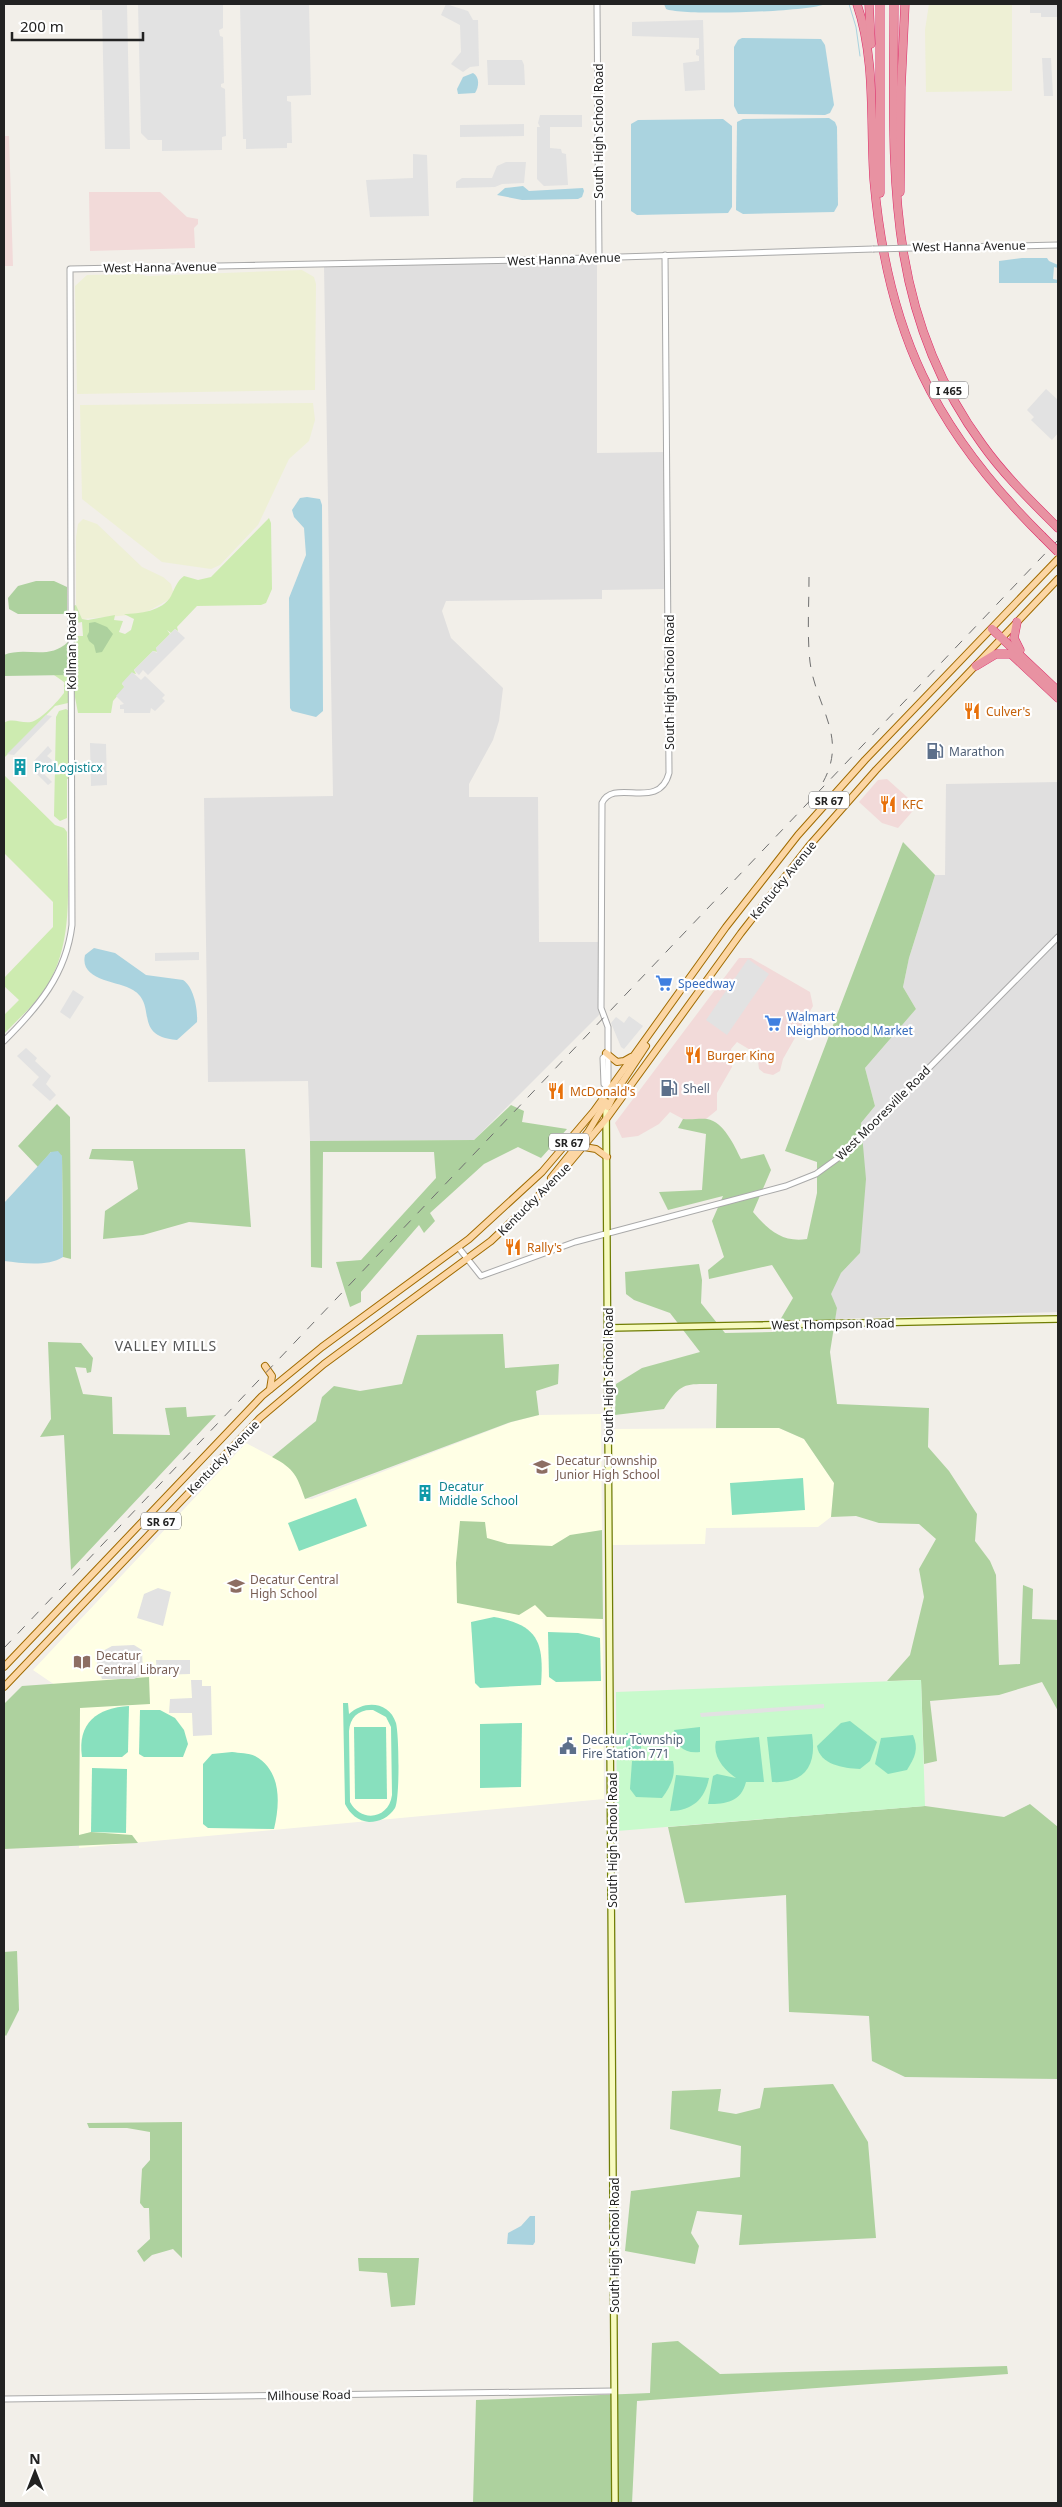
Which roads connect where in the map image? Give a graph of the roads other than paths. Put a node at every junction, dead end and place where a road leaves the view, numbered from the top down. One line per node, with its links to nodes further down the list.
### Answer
1 (597, 4): 12 (street, South High School Road)
2 (857, 4): 7 (highway)
3 (869, 4): 7 (highway)
4 (880, 4): 8 (highway, I 465)
5 (894, 4): 9 (highway, I 465)
6 (905, 4): 9 (highway)
7 (872, 114): 8 (highway)
8 (879, 205): 15 (highway, I 465, bridge)
9 (898, 229): 14 (highway, I 465)
10 (1058, 245): 11 (street, West Hanna Avenue, bridge)
11 (665, 255): 12 (street, West Hanna Avenue); 30 (street, South High School Road)
12 (599, 258): 13 (street, West Hanna Avenue)
13 (70, 269): 28 (street, Kollman Road)
14 (1056, 526)
15 (1058, 552)
16 (1058, 559): 19 (main road, Kentucky Avenue / SR 67)
17 (1058, 579): 18 (main road, Kentucky Avenue)
18 (1017, 622): 20 (main road, Kentucky Avenue); 22 (highway)
19 (992, 628): 20 (highway); 27 (main road, Kentucky Avenue / SR 67)
20 (1001, 639): 21 (highway); 22 (highway); 23 (main road, Kentucky Avenue)
21 (1015, 656): 23 (highway, SR 67); 25 (highway)
22 (1027, 660): 24 (highway)
23 (976, 666): 32 (main road, Kentucky Avenue / SR 67)
24 (1058, 691)
25 (1058, 698)
26 (1058, 937): 36 (street, West Mooresville Road)
27 (648, 1038): 29 (main road, Kentucky Avenue / SR 67); 32 (main road)
28 (4, 1041)
29 (637, 1051): 30 (main road); 31 (main road, Kentucky Avenue / SR 67)
30 (606, 1054): 31 (street, South High School Road)
31 (606, 1098): 32 (main road, South High School Road); 35 (main road); 37 (main road, Kentucky Avenue / SR 67)
32 (607, 1115): 33 (main road, Kentucky Avenue / SR 67); 34 (main road, South High School Road)
33 (584, 1147): 34 (main road); 35 (main road, Kentucky Avenue / SR 67)
34 (607, 1157): 36 (main road, South High School Road)
35 (545, 1190): 38 (main road, Kentucky Avenue / SR 67)
36 (607, 1233): 38 (street); 40 (main road, South High School Road)
37 (458, 1247): 38 (street); 42 (main road, Kentucky Avenue / SR 67)
38 (467, 1259): 44 (main road, Kentucky Avenue / SR 67)
39 (1058, 1319): 40 (main road, West Thompson Road)
40 (608, 1328): 45 (main road, South High School Road)
41 (264, 1366): 42 (main road)
42 (270, 1389): 43 (main road, Kentucky Avenue / SR 67)
43 (4, 1667)
44 (4, 1688)
45 (614, 2391): 46 (street, Milhouse Road); 47 (main road, South High School Road)
46 (4, 2399)
47 (615, 2503)

